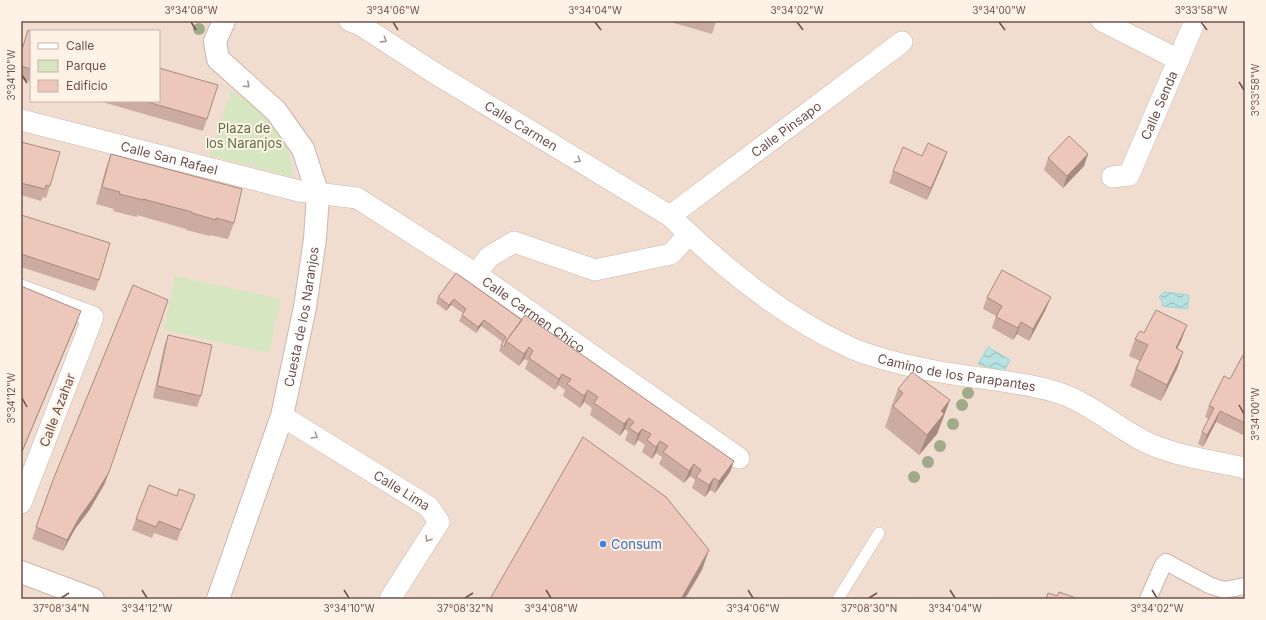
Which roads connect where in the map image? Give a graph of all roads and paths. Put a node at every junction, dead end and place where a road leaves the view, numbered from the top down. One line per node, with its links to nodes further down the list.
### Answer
1 (224, 21): 9 (street, Cuesta de los Naranjos, one-way to 9)
2 (350, 21): 10 (street, Calle Carmen, one-way to 10)
3 (1102, 21): 6 (street)
4 (1195, 21): 6 (street, Calle Senda)
5 (902, 42): 10 (street, Calle Pinsapo)
6 (1179, 60): 8 (street, Calle Senda)
7 (21, 120): 9 (street, Calle San Rafael)
8 (1112, 177)
9 (318, 195): 12 (street, Calle Carmen Chico); 14 (street, Cuesta de los Naranjos)
10 (670, 216): 11 (street, Calle Carmen)
11 (689, 234): 12 (street); 16 (street, Camino de los Parapantes)
12 (476, 274): 15 (street, Calle Carmen Chico)
13 (21, 290): 17 (street, Calle Azahar)
14 (282, 416): 22 (street, Cuesta de los Naranjos); 23 (street, Calle Lima, one-way to 23)
15 (739, 458)
16 (1245, 468)
17 (21, 503)
18 (880, 533): 24 (lane)
19 (21, 572): 21 (street)
20 (1245, 586): 25 (street)
21 (93, 599)
22 (218, 599)
23 (390, 599)
24 (838, 599)
25 (1148, 599)

